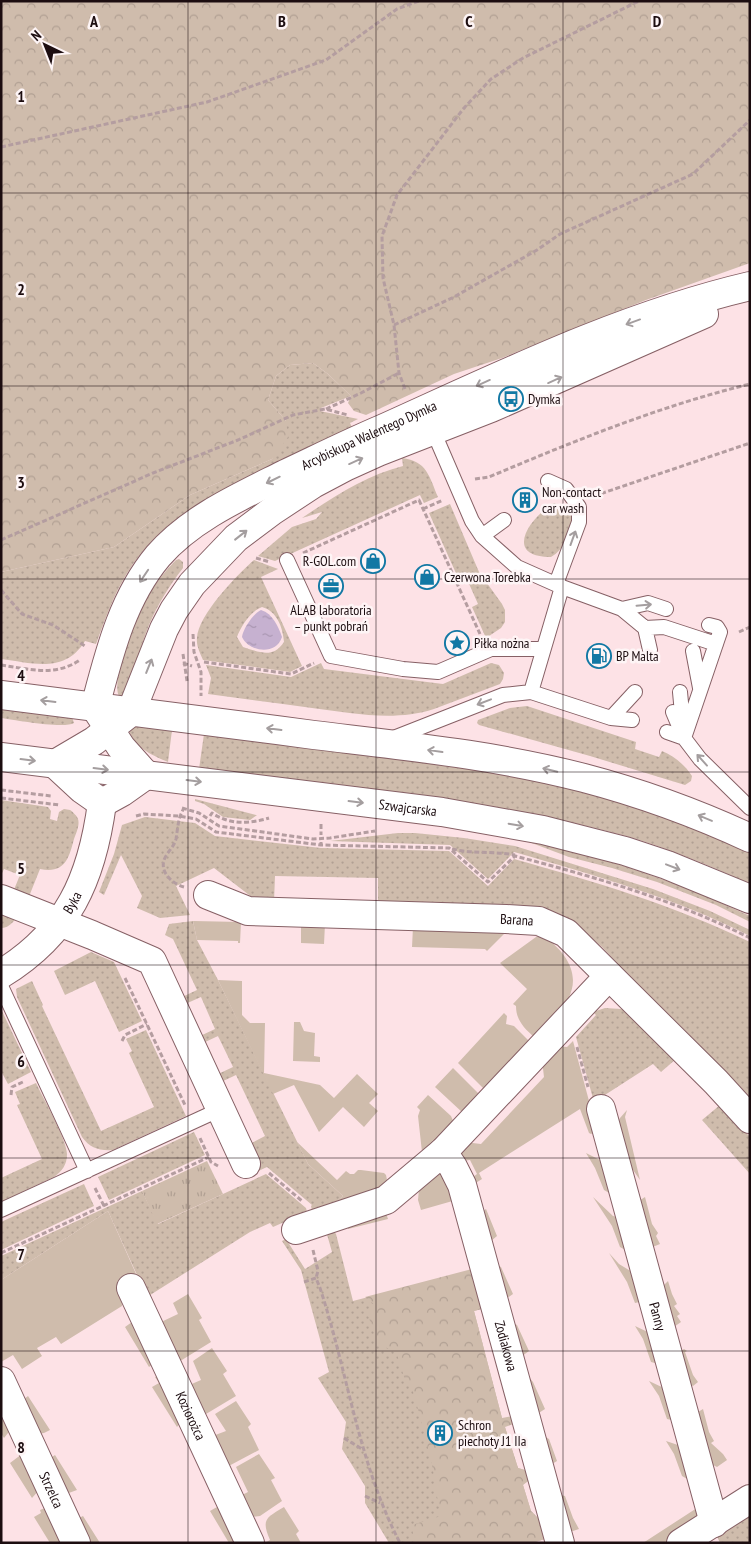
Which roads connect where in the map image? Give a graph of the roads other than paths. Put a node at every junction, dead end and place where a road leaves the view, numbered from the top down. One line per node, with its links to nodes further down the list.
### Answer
1 (750, 287): 2 (street, Arcybiskupa Walentego Dymka)
2 (421, 410): 5 (lane); 22 (street, Arcybiskupa Walentego Dymka, one-way to 2); 24 (street, Arcybiskupa Walentego Dymka, one-way to 24)
3 (548, 481): 7 (lane, one-way to 3)
4 (504, 520): 5 (lane)
5 (482, 536): 7 (lane)
6 (287, 560): 14 (lane)
7 (559, 585): 8 (lane); 14 (lane)
8 (622, 609): 9 (lane, one-way to 9); 11 (lane)
9 (666, 609)
10 (709, 625): 12 (lane)
11 (645, 628): 12 (lane); 13 (lane)
12 (716, 644): 17 (lane)
13 (655, 645)
14 (543, 649): 18 (lane)
15 (693, 651): 17 (lane)
16 (687, 672): 17 (lane)
17 (700, 691): 28 (lane)
18 (531, 692): 25 (lane); 29 (lane, one-way to 29)
19 (680, 692): 28 (lane)
20 (1, 695): 24 (street, one-way to 20)
21 (637, 696): 25 (lane)
22 (131, 712): 24 (street); 29 (street, one-way to 22)
23 (673, 712): 28 (lane)
24 (102, 718): 31 (street); 32 (street)
25 (611, 718): 26 (lane)
26 (632, 720)
27 (666, 732): 28 (lane)
28 (684, 738): 34 (lane, one-way to 28)
29 (380, 743): 35 (street, one-way to 29)
30 (1, 757): 31 (street, one-way to 31)
31 (55, 764): 32 (street, Szwajcarska, one-way to 32); 33 (street)
32 (146, 775): 33 (street); 38 (street, Szwajcarska, one-way to 38)
33 (102, 803): 39 (street, Byka)
34 (750, 808)
35 (750, 838)
36 (208, 896): 41 (street, Barana)
37 (1, 899): 39 (street)
38 (750, 900)
39 (60, 922): 40 (street, Byka); 43 (street)
40 (1, 974)
41 (609, 976): 45 (street, Barana); 46 (street)
42 (1, 986): 48 (lane)
43 (221, 1109): 47 (street); 48 (lane)
44 (601, 1109): 54 (street, Panny)
45 (750, 1119)
46 (443, 1152): 50 (street); 57 (street, Zodiakowa)
47 (246, 1164)
48 (87, 1171): 49 (lane)
49 (1, 1210)
50 (296, 1230)
51 (131, 1288): 56 (street, Koziorożca)
52 (1, 1382): 55 (street, Strzelca)
53 (750, 1499): 54 (street)
54 (714, 1523): 58 (street)
55 (76, 1543)
56 (250, 1543)
57 (560, 1543)
58 (681, 1543)

